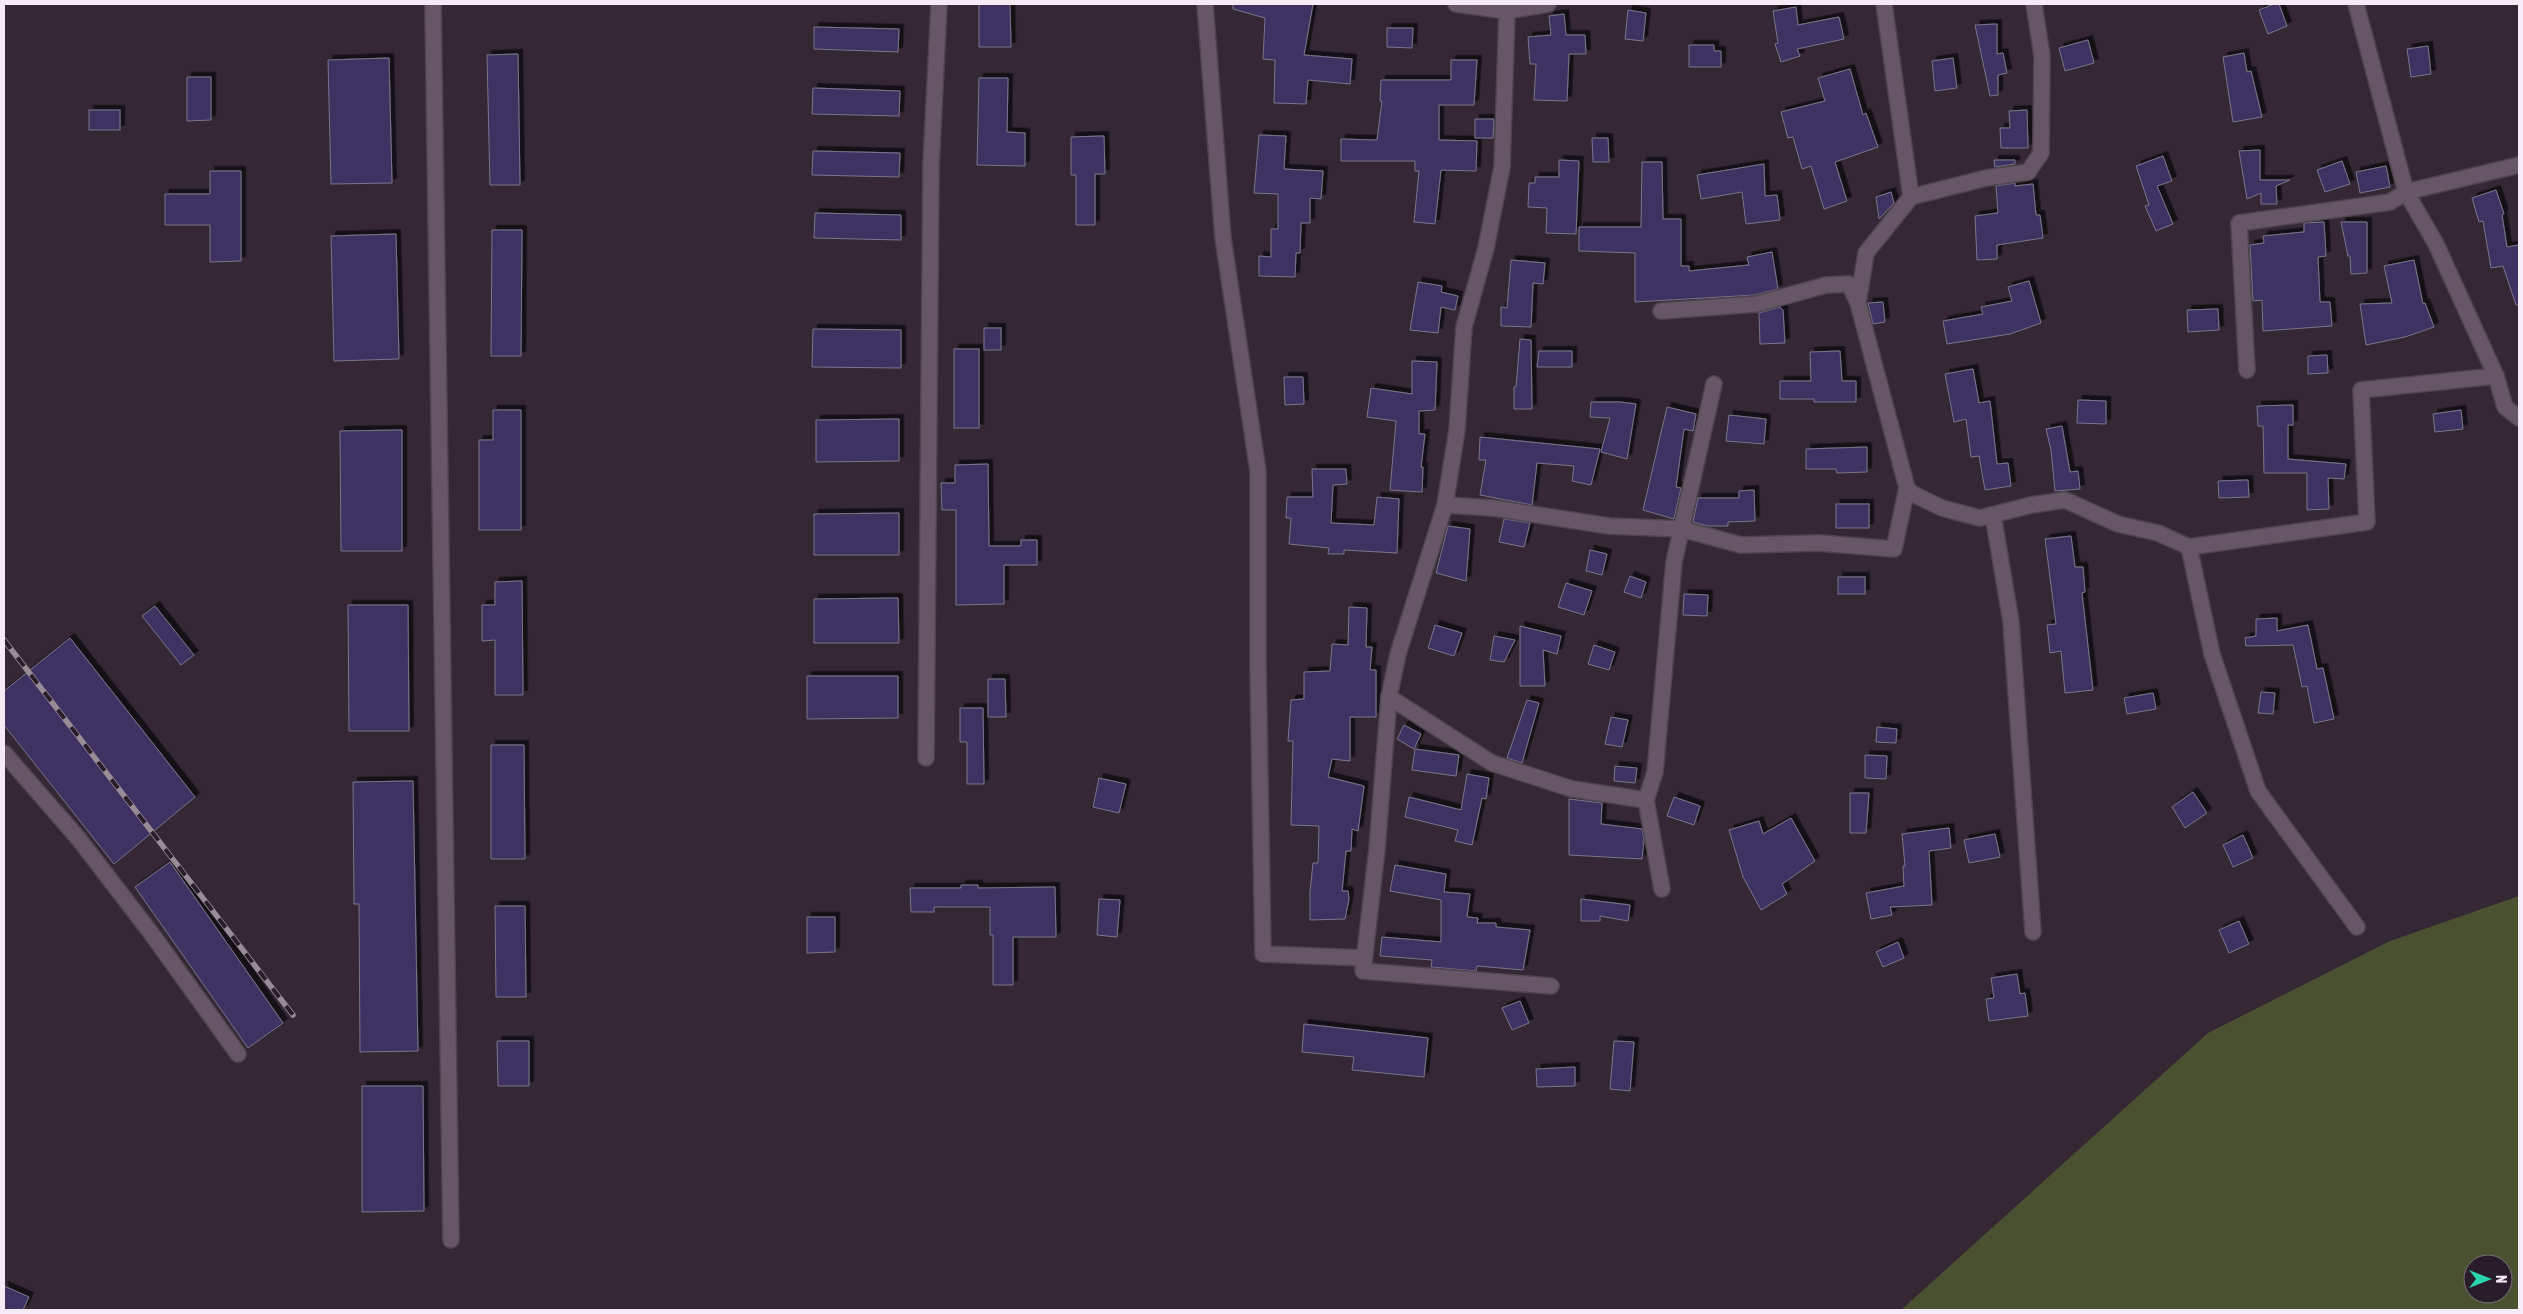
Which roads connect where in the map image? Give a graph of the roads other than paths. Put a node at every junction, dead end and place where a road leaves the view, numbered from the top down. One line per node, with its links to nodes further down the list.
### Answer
1 (433, 4): 34 (street)
2 (939, 4): 26 (street)
3 (1205, 4): 31 (street)
4 (1456, 4): 9 (street)
5 (1548, 4): 9 (street)
6 (1884, 4): 12 (street)
7 (2034, 4): 12 (street)
8 (2356, 4): 11 (street)
9 (1507, 11): 20 (street)
10 (2519, 165): 11 (street)
11 (2406, 192): 15 (street); 16 (street)
12 (1911, 197): 13 (street)
13 (1858, 303): 14 (street); 19 (street)
14 (1661, 311)
15 (2247, 370)
16 (2496, 376): 18 (street); 23 (street)
17 (1714, 384): 22 (street)
18 (2519, 418)
19 (1907, 488): 21 (street); 22 (street)
20 (1445, 504): 22 (street); 24 (street)
21 (1992, 515): 23 (street); 30 (street)
22 (1682, 529): 27 (street)
23 (2189, 548): 29 (street)
24 (1389, 697): 27 (street); 31 (street)
25 (4, 753): 33 (street)
26 (926, 758)
27 (1646, 800): 28 (street)
28 (1662, 889)
29 (2357, 927)
30 (2033, 932)
31 (1364, 958): 32 (street)
32 (1552, 986)
33 (238, 1054)
34 (451, 1240)

